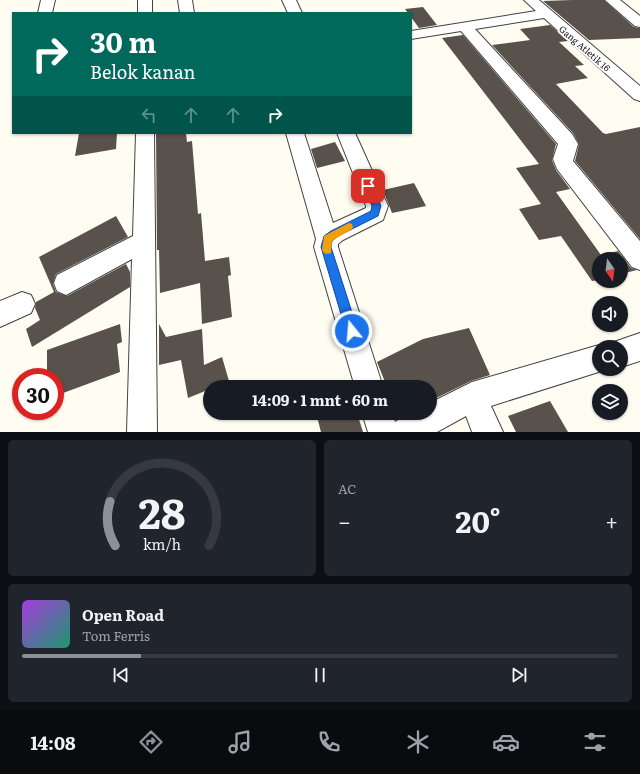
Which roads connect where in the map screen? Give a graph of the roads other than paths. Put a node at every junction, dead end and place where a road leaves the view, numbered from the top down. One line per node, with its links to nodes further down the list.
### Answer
1 (48, 0): 7 (street)
2 (145, 0): 8 (street)
3 (186, 0): 9 (street)
4 (289, 0): 10 (street)
5 (531, 0): 11 (street, Gang Atletik 16)
6 (612, 0): 12 (street)
7 (46, 12)
8 (145, 12)
9 (187, 12)
10 (295, 12)
11 (546, 14): 13 (street); 15 (street, Gang Atletik 16)
12 (640, 22)
13 (465, 27): 14 (street); 21 (street)
14 (412, 35)
15 (640, 96)
16 (145, 134): 20 (street)
17 (295, 134): 19 (street)
18 (346, 134): 19 (street)
19 (327, 239): 28 (street)
20 (144, 240): 22 (street); 31 (street)
21 (640, 259)
22 (66, 283)
23 (22, 304): 24 (street)
24 (0, 314)
25 (640, 347): 26 (street)
26 (628, 351)
27 (592, 361): 29 (street)
28 (367, 380)
29 (472, 397): 33 (street); 34 (street)
30 (379, 420): 32 (street)
31 (142, 432)
32 (383, 432)
33 (406, 432)
34 (488, 432)

